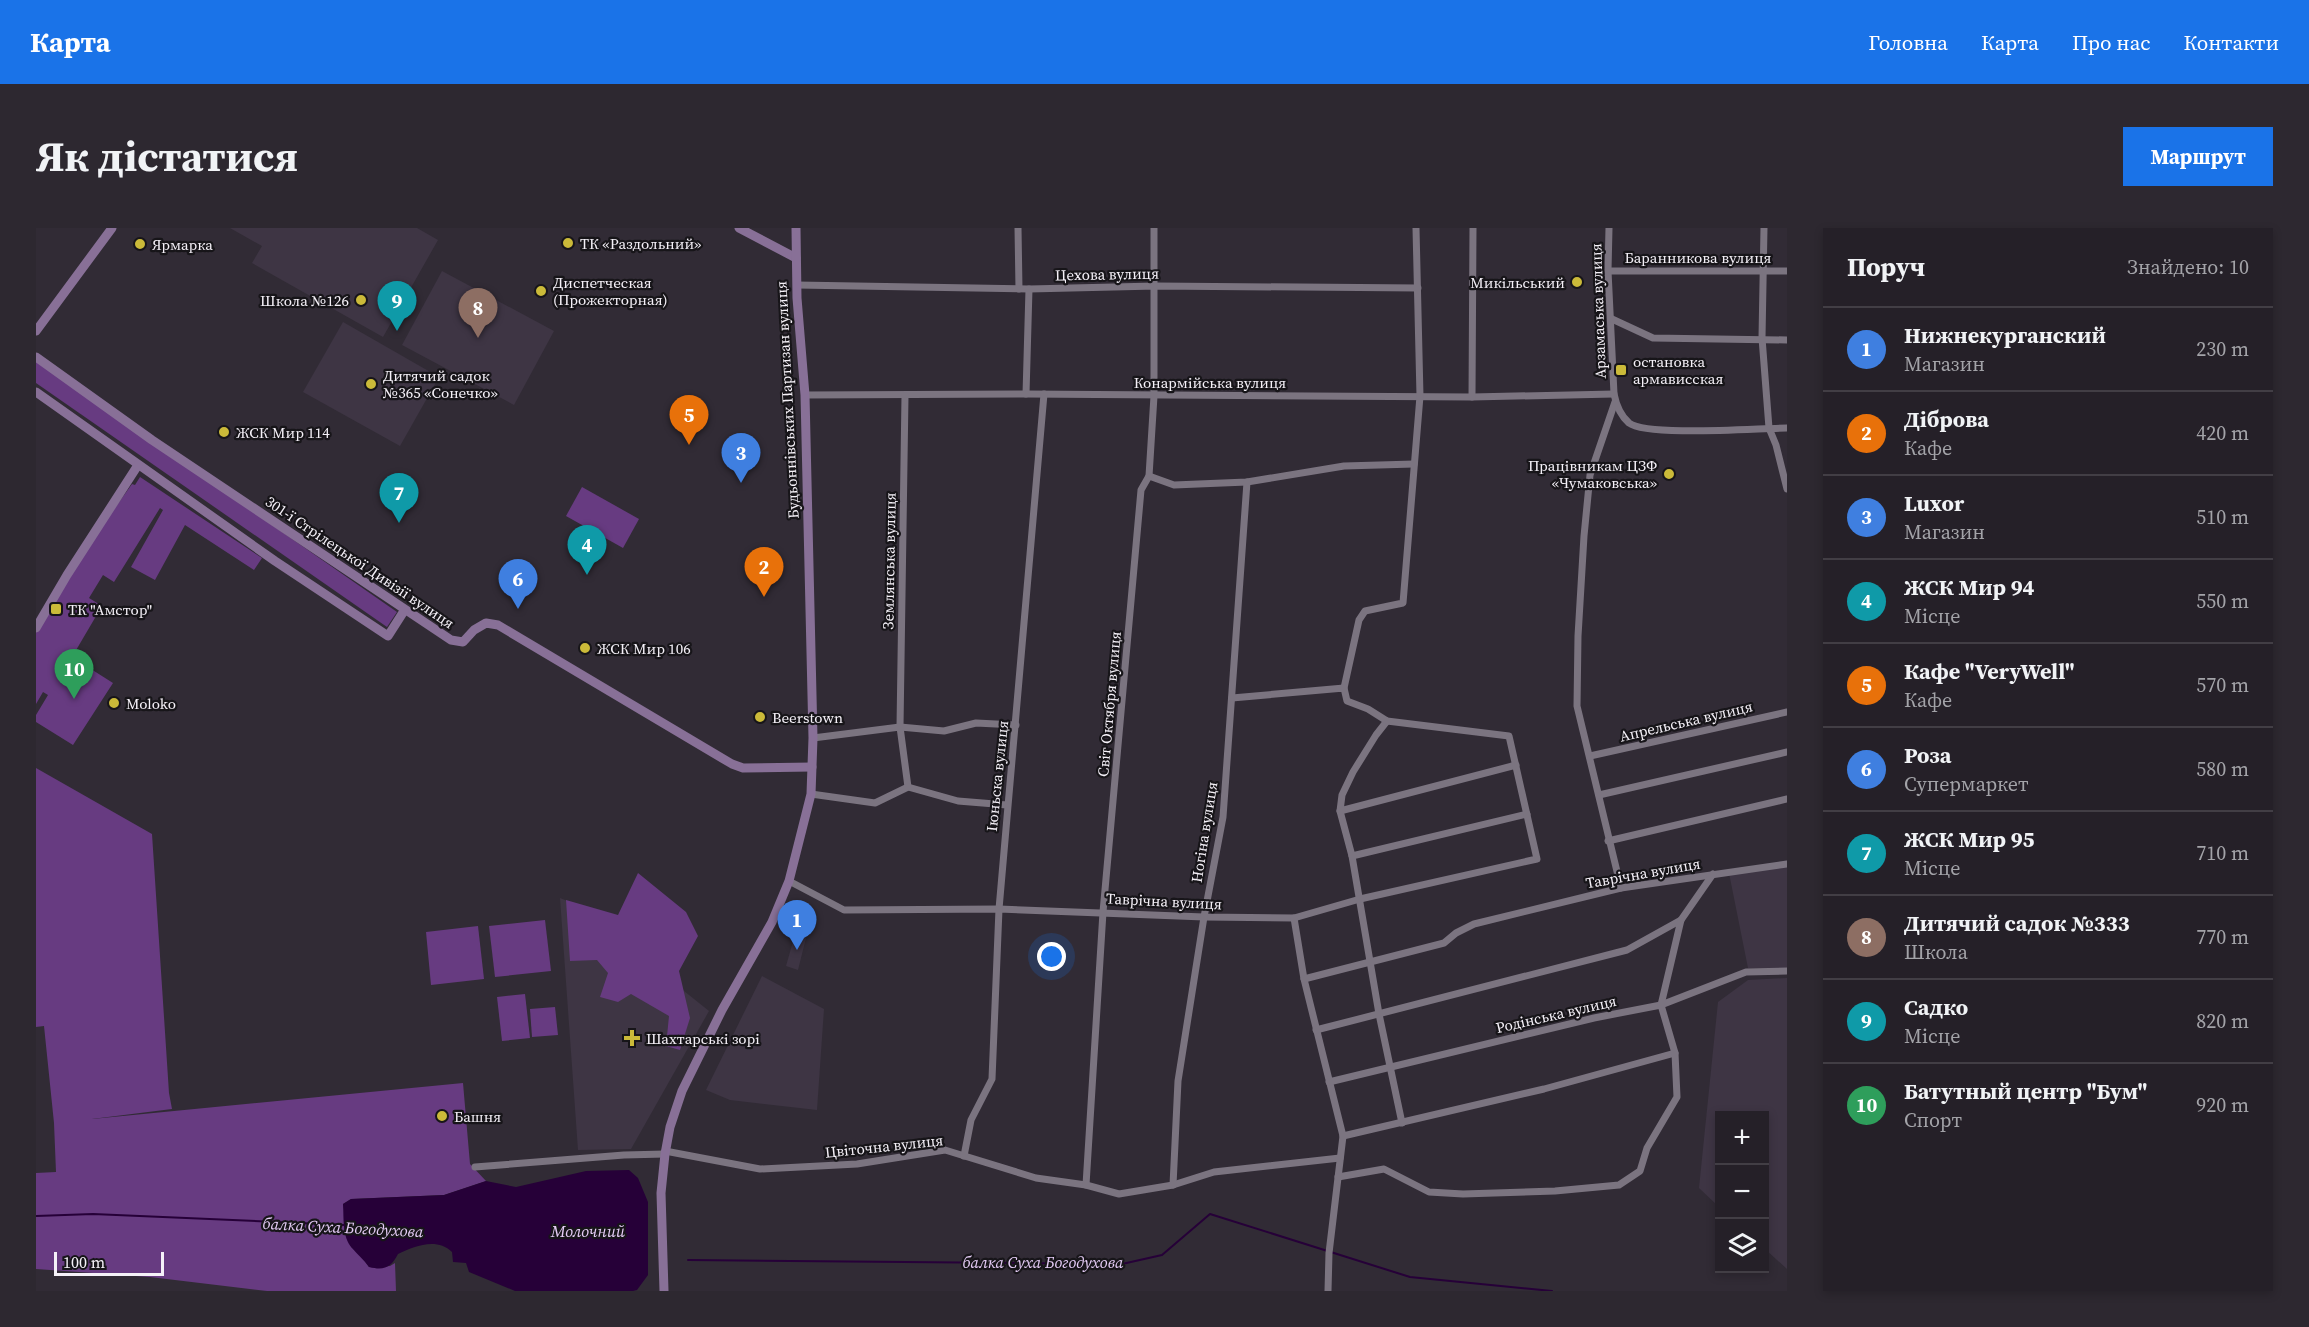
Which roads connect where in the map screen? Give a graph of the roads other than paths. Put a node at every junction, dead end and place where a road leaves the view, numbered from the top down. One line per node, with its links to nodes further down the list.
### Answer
1 (112, 228): 20 (street)
2 (739, 228): 10 (street)
3 (796, 228): 10 (street, Будьоннівських Партизан вулиця)
4 (1018, 228): 16 (street)
5 (1154, 228): 15 (street, Світ Октября вулиця)
6 (1416, 228): 17 (street)
7 (1473, 228): 31 (street)
8 (1609, 228): 12 (street, Арзамаська вулиця)
9 (1764, 228): 11 (street)
10 (796, 258): 14 (street, Будьоннівських Партизан вулиця)
11 (1761, 270): 12 (street, Баранникова вулиця); 13 (street, Баранникова вулиця); 21 (street)
12 (1608, 271): 19 (street, Арзамаська вулиця)
13 (1787, 271)
14 (797, 285): 16 (street, Цехова вулиця); 27 (street, Будьоннівських Партизан вулиця)
15 (1156, 286): 17 (street, Цехова вулиця); 18 (street, Цехова вулиця); 29 (street, Світ Октября вулиця)
16 (1019, 288): 18 (street, Цехова вулиця)
17 (1418, 288): 30 (street)
18 (1029, 289): 25 (street)
19 (1612, 319): 21 (street); 32 (street, Арзамаська вулиця)
20 (36, 331)
21 (1762, 338): 22 (street); 33 (street)
22 (1787, 340)
23 (36, 357): 40 (street, 301-ї Стрілецької Дивізії вулиця)
24 (36, 392): 36 (street)
25 (1026, 394): 26 (street, Конармійська вулиця); 28 (street, Конармійська вулиця)
26 (1044, 394): 29 (street, Конармійська вулиця); 46 (street, Iюньска вулиця)
27 (805, 395): 28 (street, Конармійська вулиця); 48 (street, Будьоннівських Партизан вулиця)
28 (905, 396): 47 (street, Землянська вулиця)
29 (1154, 396): 30 (street, Конармійська вулиця); 37 (street, Світ Октября вулиця)
30 (1420, 396): 31 (street, Конармійська вулиця); 35 (street)
31 (1472, 397): 32 (street, Конармійська вулиця)
32 (1615, 398): 33 (street); 50 (street)
33 (1769, 428): 34 (street); 39 (street)
34 (1787, 428)
35 (1414, 464): 38 (street); 42 (street)
36 (138, 465): 40 (street); 41 (street)
37 (1149, 476): 38 (street); 68 (street, Світ Октября вулиця)
38 (1247, 482): 43 (street, Ногіна вулиця)
39 (1787, 489)
40 (404, 611): 52 (street, 301-ї Стрілецької Дивізії вулиця)
41 (36, 628)
42 (1344, 688): 43 (street); 45 (street)
43 (1233, 698): 69 (street, Ногіна вулиця)
44 (1787, 712): 50 (street, Апрельська вулиця)
45 (1387, 721): 51 (street); 58 (street)
46 (1016, 725): 47 (street); 57 (street, Iюньска вулиця)
47 (900, 727): 48 (street); 53 (street, Землянська вулиця)
48 (813, 738): 52 (street, Будьоннівських Партизан вулиця)
49 (1787, 752): 55 (street)
50 (1590, 756): 55 (street)
51 (1516, 765): 58 (street); 59 (street)
52 (812, 766): 54 (street, Будьоннівських Партизан вулиця)
53 (909, 787): 54 (street); 57 (street)
54 (811, 794): 64 (street, Будьоннівських Партизан вулиця)
55 (1599, 795): 60 (street)
56 (1787, 799): 60 (street)
57 (1007, 805): 67 (street, Iюньска вулиця)
58 (1340, 811): 61 (street)
59 (1527, 814): 61 (street); 66 (street, Таврічна вулиця)
60 (1608, 841): 65 (street)
61 (1352, 856): 66 (street)
62 (1787, 864): 63 (street, Таврічна вулиця)
63 (1713, 874): 65 (street, Таврічна вулиця); 71 (street, Таврічна вулиця)
64 (789, 881): 67 (street, Таврічна вулиця); 83 (street, Будьоннівських Партизан вулиця)
65 (1621, 888): 72 (street, Таврічна вулиця)
66 (1360, 899): 70 (street, Таврічна вулиця); 72 (street)
67 (999, 909): 68 (street, Таврічна вулиця); 84 (street, Iюньска вулиця)
68 (1103, 912): 69 (street, Таврічна вулиця); 88 (street, Світ Октября вулиця)
69 (1204, 917): 70 (street, Таврічна вулиця); 89 (street, Ногіна вулиця)
70 (1294, 918): 74 (street)
71 (1681, 920): 75 (street); 76 (street, Таврічна вулиця)
72 (1370, 963): 74 (street, Таврічна вулиця); 76 (street)
73 (1787, 971): 75 (street, Родінська вулиця)
74 (1304, 979): 77 (street)
75 (1661, 1005): 78 (street); 79 (street, Родінська вулиця)
76 (1379, 1014): 77 (street, Таврічна вулиця); 79 (street)
77 (1317, 1030): 80 (street)
78 (1676, 1053): 81 (street); 87 (street)
79 (1391, 1068): 80 (street, Родінська вулиця); 81 (street)
80 (1329, 1082): 82 (street)
81 (1402, 1123): 82 (street)
82 (1343, 1136): 85 (street)
83 (665, 1152): 84 (street, Цвiточна вулиця); 86 (street, Цвiточна вулиця); 90 (street, Будьоннівських Партизан вулиця)
84 (964, 1156): 88 (street, Цвiточна вулиця)
85 (1340, 1158): 87 (street); 89 (street, Цвiточна вулиця)
86 (475, 1167)
87 (1338, 1177): 91 (street)
88 (1086, 1185): 89 (street, Цвiточна вулиця)
89 (1173, 1185)
90 (664, 1291)
91 (1328, 1291)

